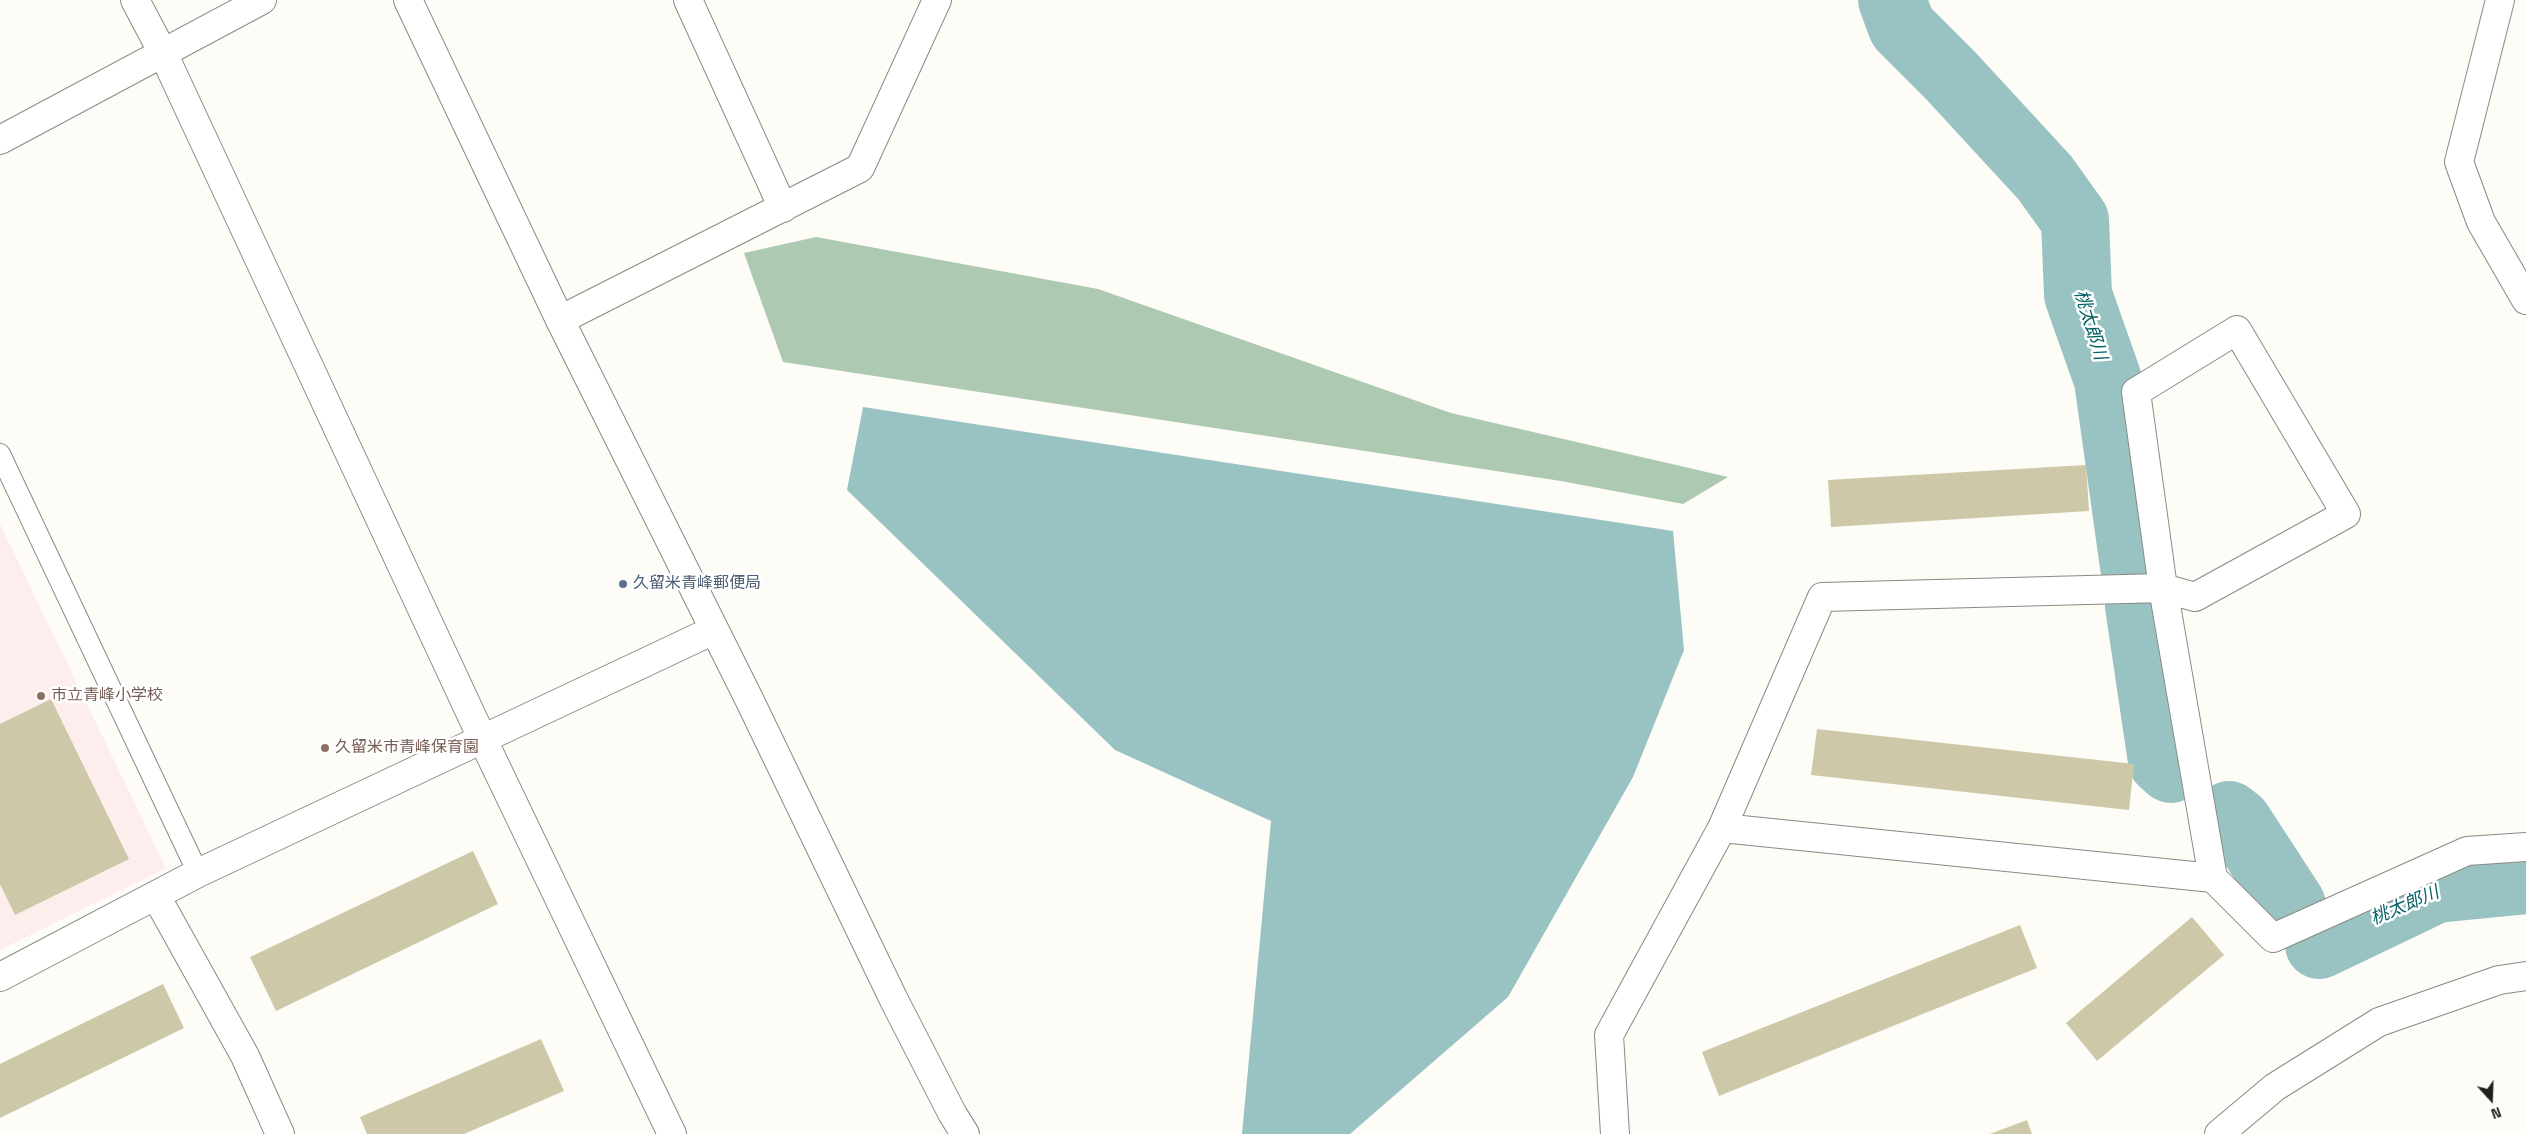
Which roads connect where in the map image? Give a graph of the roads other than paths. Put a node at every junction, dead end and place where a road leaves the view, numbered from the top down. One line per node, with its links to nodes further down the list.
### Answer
1 (135, 0): 7 (street)
2 (262, 0): 7 (street)
3 (408, 0): 11 (street)
4 (688, 0): 9 (street)
5 (937, 0): 9 (street)
6 (2500, 0): 10 (street)
7 (163, 53): 8 (street); 15 (street)
8 (0, 140)
9 (783, 208): 11 (street)
10 (2526, 300)
11 (560, 320): 14 (street)
12 (0, 454): 18 (lane)
13 (2164, 588): 13 (street); 16 (street); 19 (street)
14 (714, 630): 15 (street); 25 (street)
15 (483, 740): 18 (street); 24 (street)
16 (1722, 828): 19 (street); 26 (street)
17 (2526, 847): 19 (street)
18 (198, 873): 20 (street)
19 (2213, 878)
20 (156, 896): 22 (street); 23 (street)
21 (2526, 976): 27 (street)
22 (0, 977)
23 (280, 1134)
24 (672, 1134)
25 (965, 1134)
26 (1615, 1134)
27 (2219, 1134)

